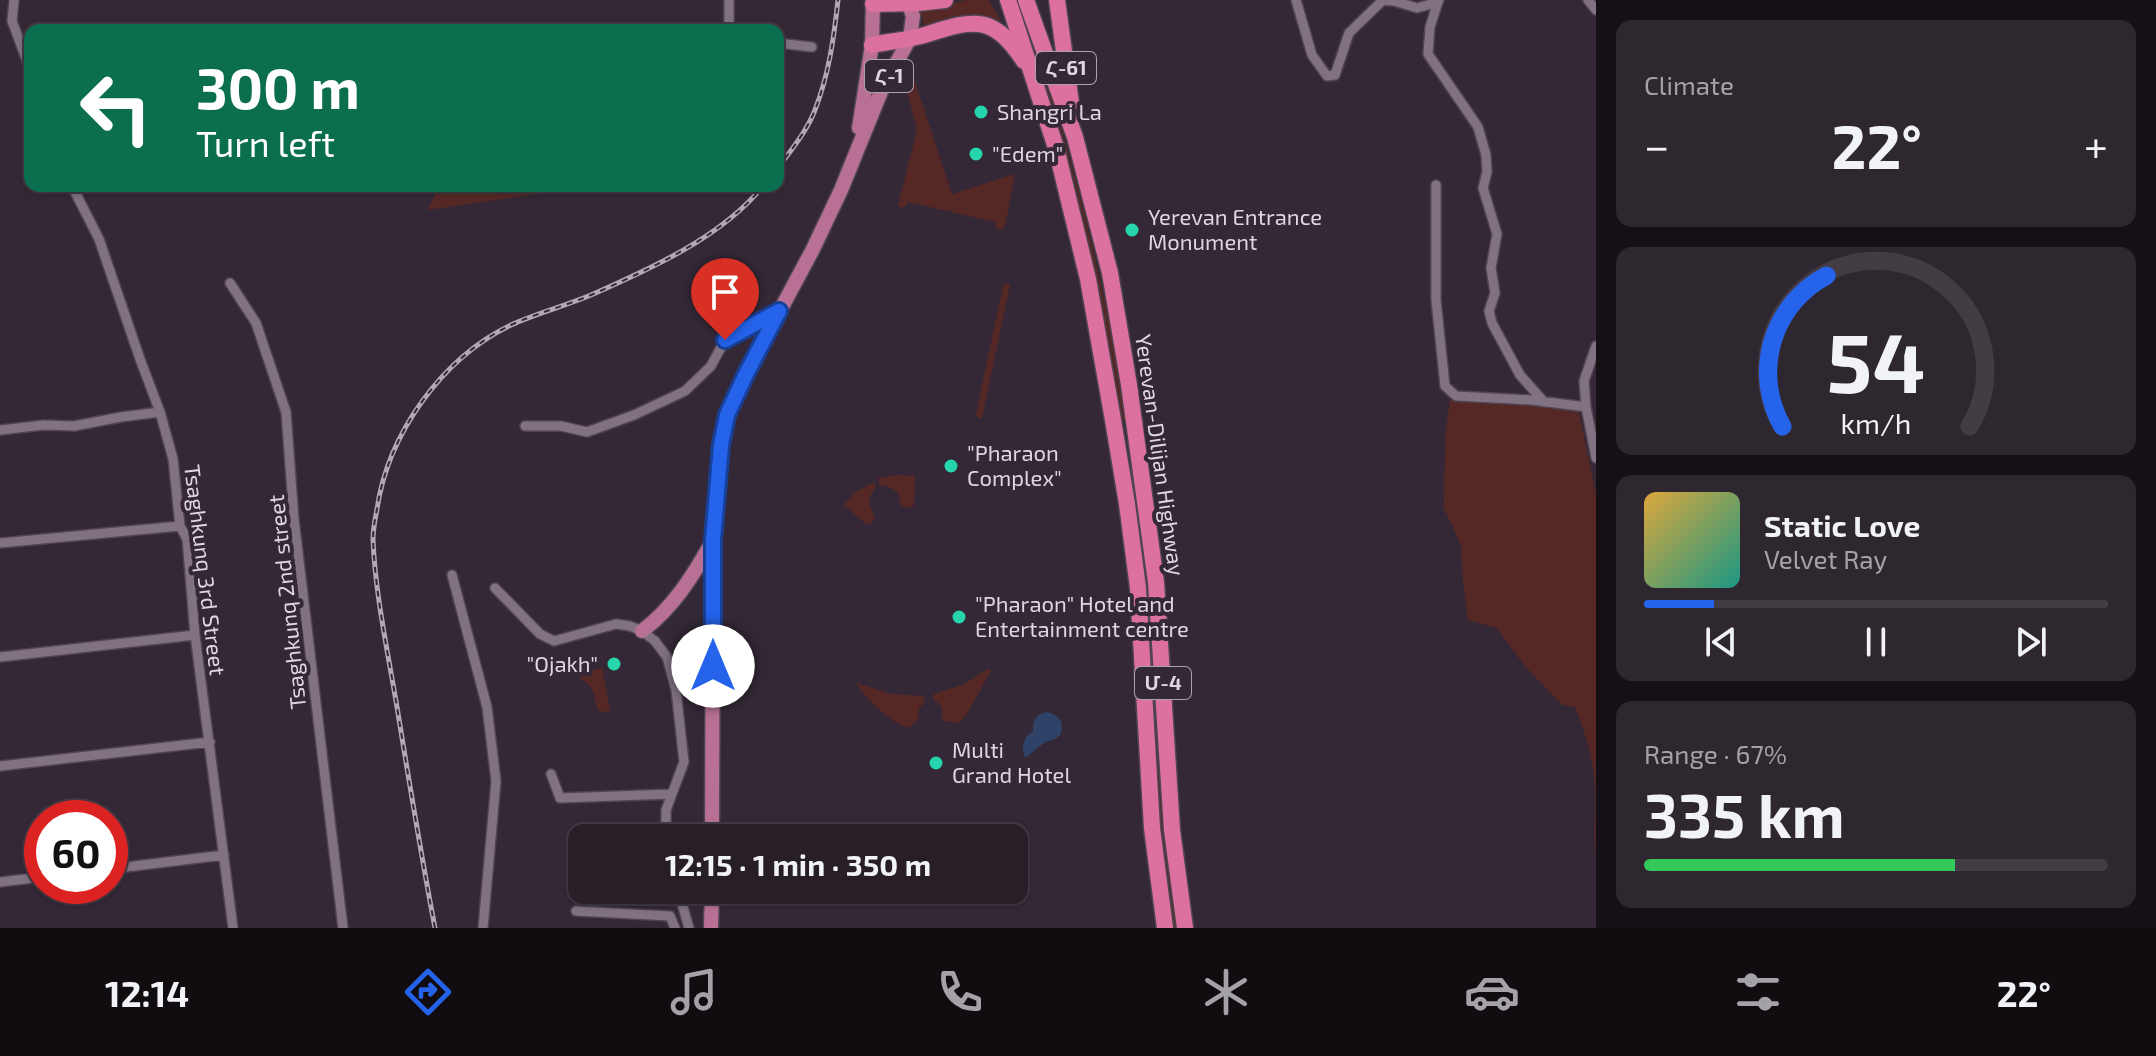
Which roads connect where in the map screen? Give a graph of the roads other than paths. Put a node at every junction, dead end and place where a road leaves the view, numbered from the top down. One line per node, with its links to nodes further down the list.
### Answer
1 (14, 0): 21 (street)
2 (729, 0): 15 (street)
3 (945, 0): 13 (highway)
4 (996, 0): 17 (highway, Հ-61)
5 (1008, 0): 17 (highway, Yerevan-Dilijan Highway / Մ-4)
6 (1026, 0): 23 (highway, Yerevan-Dilijan Highway / Մ-4)
7 (1057, 0): 23 (highway, Հ-61)
8 (1296, 0): 9 (street)
9 (1382, 0): 11 (street)
10 (1588, 0): 14 (street)
11 (1438, 1): 30 (street)
12 (873, 2): 13 (highway); 19 (main road, Հ-1)
13 (908, 2): 16 (main road, Հ-1)
14 (1596, 10)
15 (729, 24)
16 (910, 38): 19 (highway); 22 (highway); 24 (main road, Հ-1)
17 (1022, 39): 22 (highway, Yerevan-Dilijan Highway / Մ-4)
18 (784, 44): 20 (street)
19 (872, 45): 24 (main road, Հ-1)
20 (812, 47)
21 (24, 53)
22 (1034, 81): 64 (highway, Yerevan-Dilijan Highway / Մ-4)
23 (1075, 137): 65 (highway, Yerevan-Dilijan Highway / Մ-4)
24 (855, 153): 28 (main road, Հ-1)
25 (1436, 185): 30 (street)
26 (75, 192): 32 (street, Tsaghkunq 3rd Street)
27 (230, 283): 59 (street, Tsaghkunq 2nd street)
28 (779, 311): 33 (street); 38 (main road, Հ-1)
29 (1596, 346): 31 (street)
30 (1544, 402): 31 (street)
31 (1586, 407): 35 (street)
32 (160, 412): 34 (street); 37 (street, Tsaghkunq 3rd Street)
33 (525, 426)
34 (0, 430)
35 (1594, 443): 36 (street)
36 (1596, 458)
37 (180, 526): 39 (street); 43 (street, Tsaghkunq 3rd Street)
38 (713, 540): 42 (main road); 50 (main road, Հ-1)
39 (0, 543)
40 (452, 575): 60 (street)
41 (495, 588): 42 (street)
42 (642, 631): 48 (street)
43 (195, 635): 44 (street); 45 (street, Tsaghkunq 3rd Street)
44 (0, 657)
45 (210, 742): 46 (street); 51 (street, Tsaghkunq 3rd Street)
46 (0, 766)
47 (551, 774): 48 (street)
48 (672, 794): 49 (street)
49 (666, 824)
50 (712, 824)
51 (224, 855): 52 (street); 58 (street, Tsaghkunq 3rd Street)
52 (128, 867)
53 (24, 879): 54 (street)
54 (0, 882)
55 (682, 904): 62 (street)
56 (712, 904): 63 (main road)
57 (576, 911): 61 (street)
58 (233, 928)
59 (343, 928)
60 (483, 928)
61 (675, 928)
62 (689, 928)
63 (711, 928)
64 (1165, 928)
65 (1185, 928)

